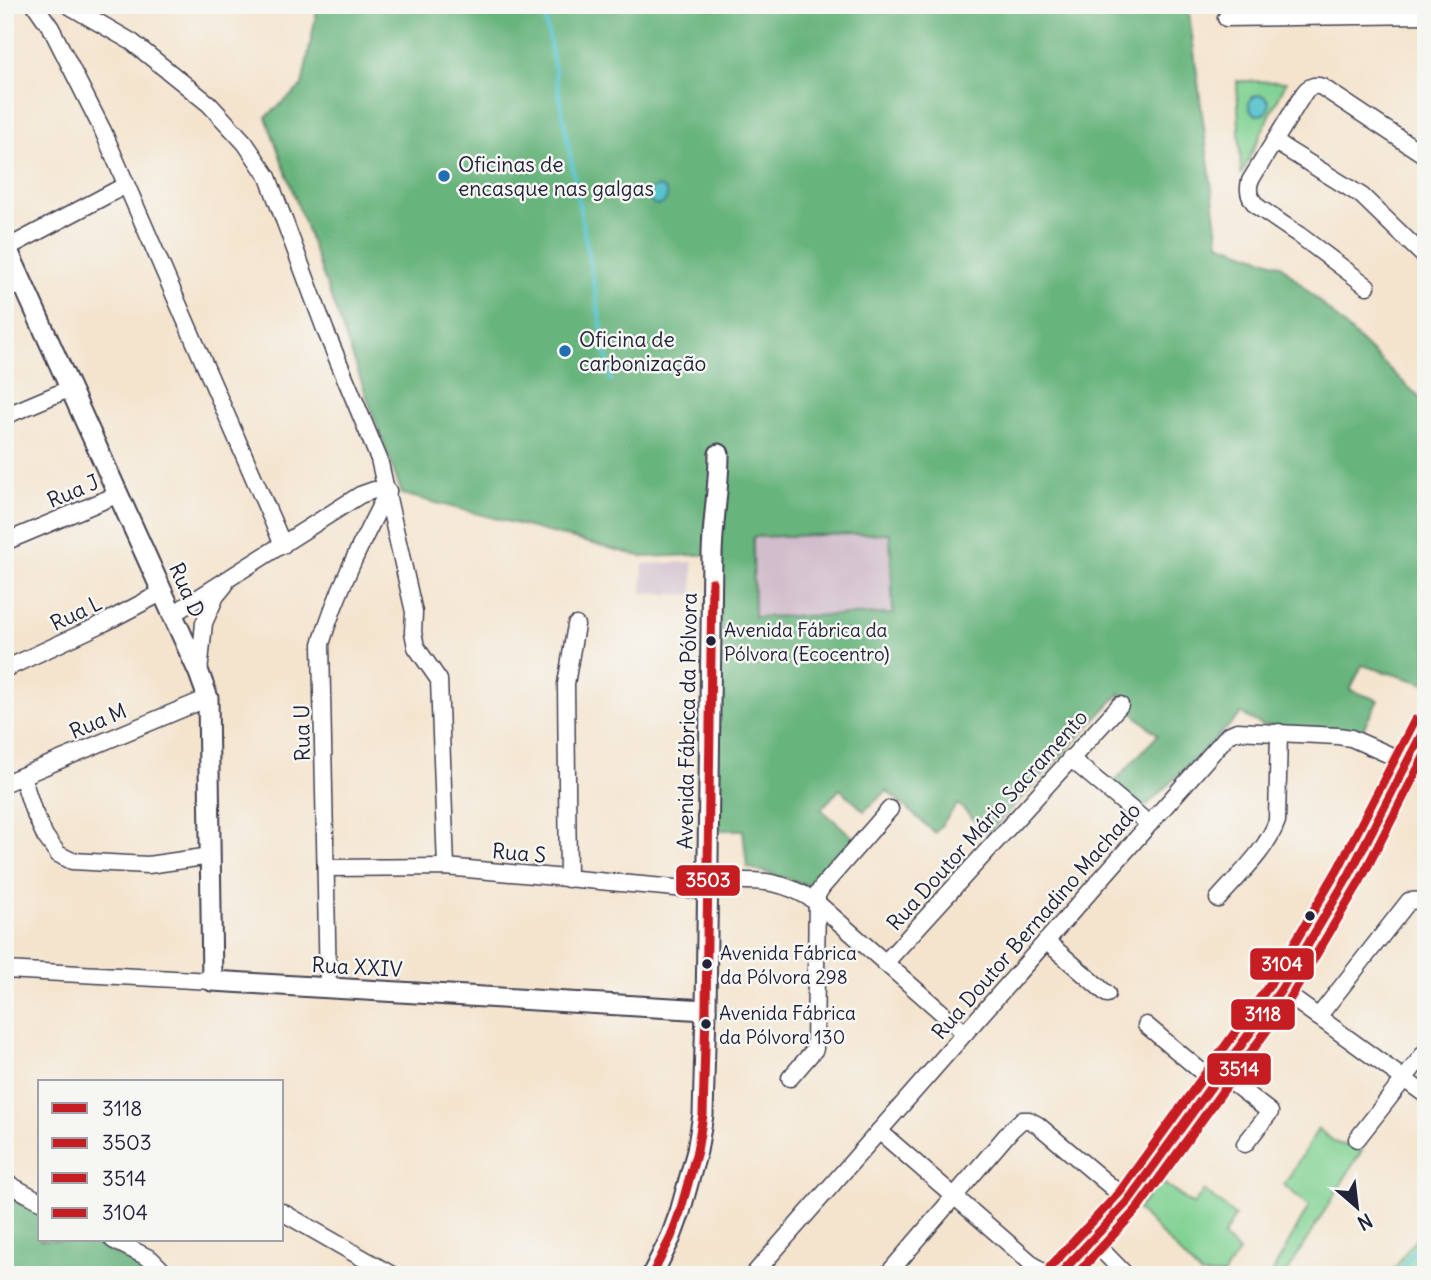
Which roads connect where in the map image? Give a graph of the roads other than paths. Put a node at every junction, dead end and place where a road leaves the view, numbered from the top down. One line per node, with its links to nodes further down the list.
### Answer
1 (36, 5): 8 (street)
2 (68, 5): 16 (street)
3 (1426, 15): 4 (street)
4 (1227, 18)
5 (1426, 134): 7 (street)
6 (1275, 142): 7 (street); 10 (street); 11 (street)
7 (1422, 153)
8 (126, 185): 9 (street); 19 (street)
9 (6, 246): 12 (street, Rua D)
10 (1426, 258)
11 (1367, 286)
12 (14, 287): 13 (street, Rua D)
13 (71, 388): 14 (street); 17 (street, Rua D)
14 (5, 416)
15 (719, 454): 40 (street, Avenida Fábrica da Pólvora)
16 (388, 491): 19 (street); 37 (street); 38 (street, Rua U)
17 (119, 494): 18 (street, Rua J); 21 (street, Rua D)
18 (5, 542)
19 (283, 545): 20 (street)
20 (231, 577): 22 (street); 25 (street)
21 (163, 592): 22 (street, Rua D); 24 (street, Rua L)
22 (173, 614): 25 (street, Rua D)
23 (576, 625): 39 (street)
24 (5, 669)
25 (199, 673): 26 (street, Rua D)
26 (208, 698): 32 (street, Rua M); 36 (street, Rua D)
27 (1120, 705): 30 (street, Rua Doutor Mário Sacramento)
28 (1279, 732): 31 (street, Rua Doutor Bernadino Machado); 35 (street, Rua Doutor Bernadino Machado); 41 (street)
29 (1424, 732): 31 (street)
30 (1070, 758): 35 (street); 45 (street, Rua Doutor Mário Sacramento)
31 (1408, 763): 49 (street)
32 (22, 776): 33 (street, Rua M); 36 (street)
33 (5, 783)
34 (890, 809): 43 (street)
35 (1149, 824): 44 (street, Rua Doutor Bernadino Machado)
36 (211, 856): 47 (street, Rua D)
37 (446, 867): 38 (street, Rua S); 39 (street, Rua S)
38 (327, 868): 48 (street, Rua U)
39 (568, 878): 40 (street, Rua S)
40 (708, 886): 43 (street, Rua S); 51 (street, Avenida Fábrica da Pólvora)
41 (1218, 899)
42 (1426, 901): 52 (street)
43 (816, 902): 45 (street, Rua S); 56 (street)
44 (1046, 941): 50 (street); 54 (street, Rua Doutor Bernadino Machado)
45 (885, 962): 54 (street, Rua S)
46 (5, 970): 47 (street, Rua XXIV)
47 (212, 981): 48 (street, Rua XXIV)
48 (328, 988): 51 (street, Rua XXIV)
49 (1281, 990): 52 (street); 57 (street)
50 (1107, 994)
51 (706, 1010): 72 (street, Avenida Fábrica da Pólvora)
52 (1318, 1017): 58 (street)
53 (1146, 1025): 57 (street)
54 (965, 1033): 60 (street, Rua Doutor Bernadino Machado)
55 (1426, 1051): 58 (street)
56 (790, 1078)
57 (1218, 1079): 62 (street); 66 (street)
58 (1403, 1079): 59 (street); 61 (street)
59 (1426, 1095)
60 (879, 1131): 64 (street); 73 (street, Rua Doutor Bernadino Machado)
61 (1357, 1139)
62 (1245, 1144)
63 (5, 1182): 65 (street)
64 (954, 1196): 66 (street); 74 (street); 75 (street)
65 (38, 1200)
66 (1128, 1201): 68 (street)
67 (284, 1213): 71 (street)
68 (1092, 1240): 76 (street); 77 (street)
69 (117, 1242): 70 (street)
70 (167, 1275)
71 (392, 1275)
72 (652, 1275)
73 (753, 1275)
74 (887, 1275)
75 (1045, 1275)
76 (1059, 1275)
77 (1126, 1275)

